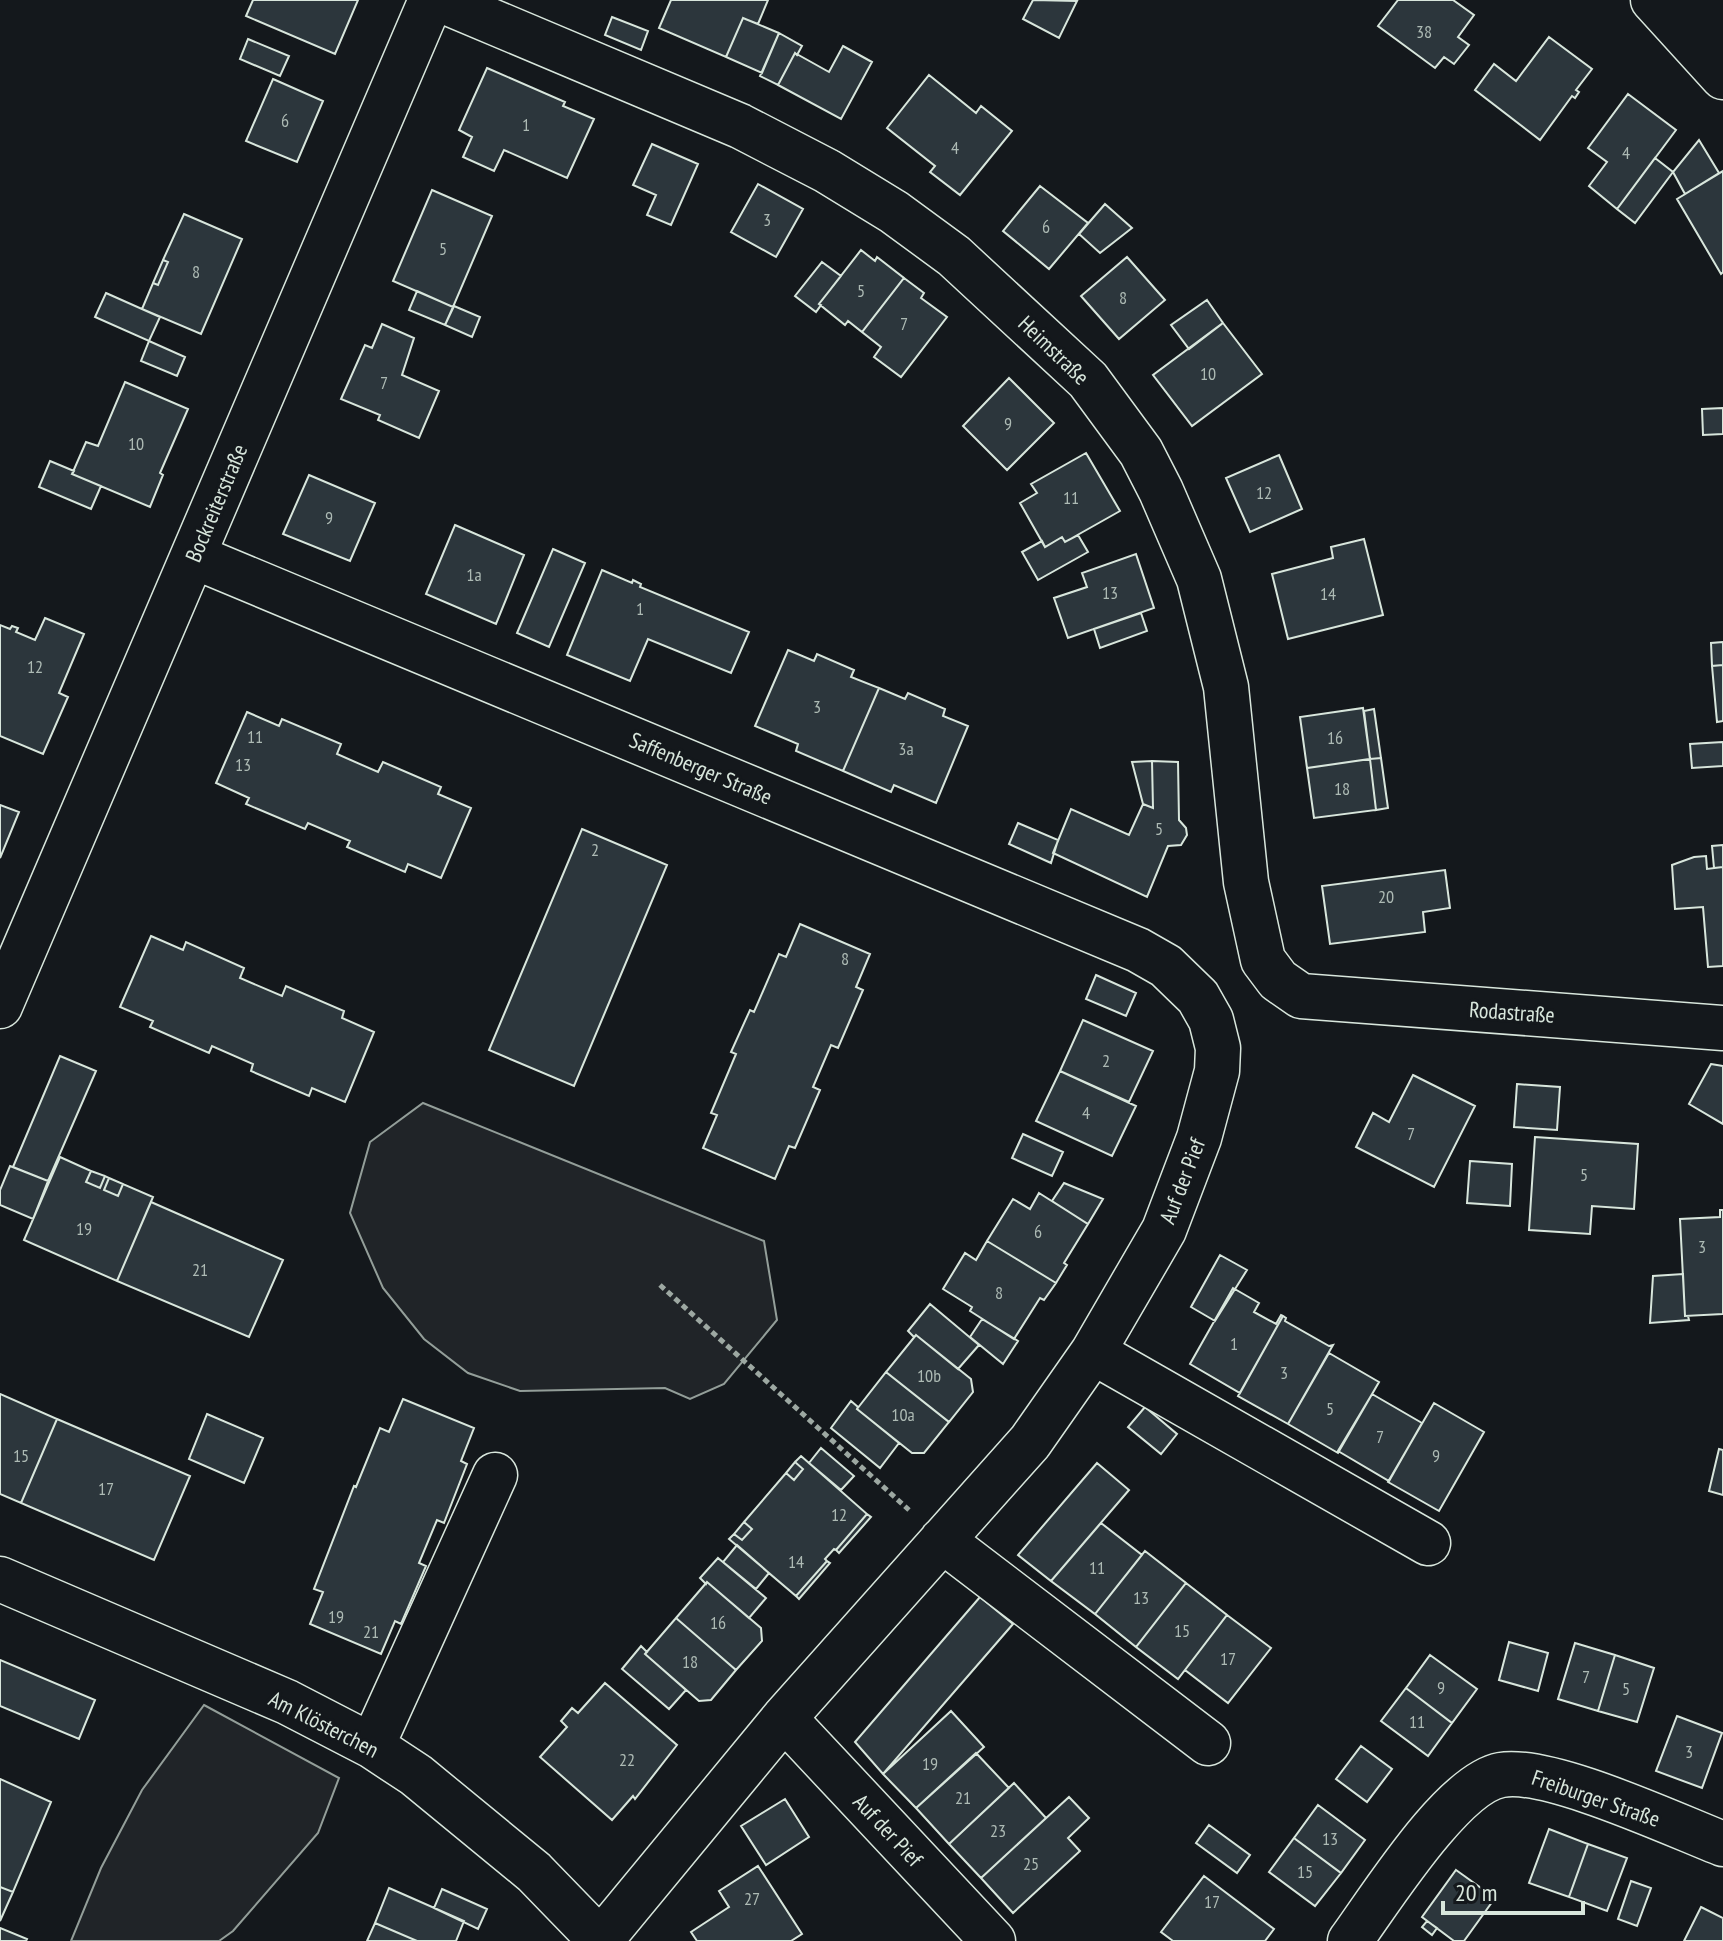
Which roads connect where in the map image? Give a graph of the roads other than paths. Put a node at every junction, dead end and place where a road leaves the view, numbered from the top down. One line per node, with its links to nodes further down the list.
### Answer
1 (431, 0): 7 (street, Bockreiterstraße)
2 (441, 0): 8 (street, Heimstraße)
3 (1653, 0): 6 (street)
4 (1695, 0): 5 (street)
5 (1723, 22)
6 (1723, 77)
7 (193, 556): 9 (street, Saffenberger Straße); 10 (street, Bockreiterstraße)
8 (1301, 996): 11 (street, Rodastraße)
9 (1198, 997): 12 (street, Auf der Pief)
10 (0, 1006)
11 (1723, 1028)
12 (1093, 1352): 14 (street, Auf der Pief); 15 (street)
13 (495, 1475): 19 (street)
14 (942, 1540): 17 (street, Auf der Pief); 18 (street)
15 (1428, 1543)
16 (0, 1579): 19 (street, Am Klösterchen)
17 (784, 1718): 21 (street, Auf der Pief); 22 (street, Auf der Pief)
18 (1208, 1743)
19 (372, 1746): 21 (street, Am Klösterchen)
20 (1723, 1844): 23 (street, Freiburger Straße)
21 (600, 1941)
22 (993, 1941)
23 (1350, 1941)

